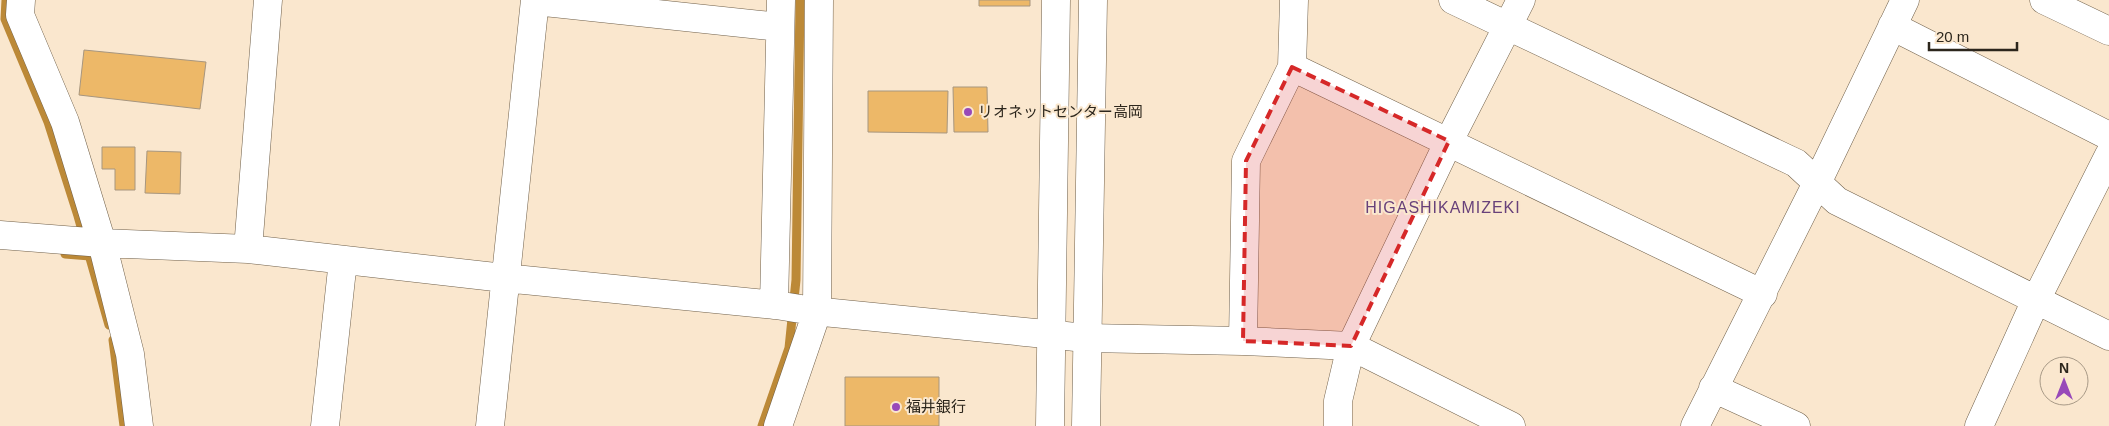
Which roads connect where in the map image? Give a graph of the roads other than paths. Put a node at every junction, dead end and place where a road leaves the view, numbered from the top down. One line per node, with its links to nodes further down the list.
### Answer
1 (21, 0): 23 (street)
2 (268, 0): 24 (street)
3 (781, 0): 15 (street)
4 (819, 0): 30 (street)
5 (1056, 0): 31 (street)
6 (1093, 0): 33 (street)
7 (1294, 0): 17 (street)
8 (1453, 0): 13 (street)
9 (1521, 0): 13 (street)
10 (1905, 0): 14 (street)
11 (2044, 0): 16 (street)
12 (535, 1): 15 (street); 26 (street)
13 (1508, 26): 19 (street); 21 (street)
14 (1892, 26): 18 (street); 21 (street)
15 (780, 27): 29 (street)
16 (2109, 31)
17 (1292, 67): 19 (street); 34 (street)
18 (2109, 136)
19 (1449, 141): 27 (street); 35 (street)
20 (2109, 156): 28 (street)
21 (1818, 183): 27 (street); 28 (street)
22 (0, 235): 23 (street)
23 (102, 243): 24 (street); 37 (street)
24 (248, 249): 25 (street)
25 (343, 260): 26 (street); 38 (street)
26 (504, 278): 29 (street); 39 (street)
27 (1763, 294): 36 (street)
28 (2036, 300): 32 (street); 47 (street)
29 (775, 306): 30 (street)
30 (815, 312): 31 (street); 40 (street)
31 (1051, 334): 33 (street); 41 (street)
32 (2109, 336)
33 (1086, 338): 34 (street); 42 (street)
34 (1243, 340): 35 (street)
35 (1351, 346): 43 (street); 44 (street)
36 (1713, 388): 45 (street); 46 (street)
37 (139, 426)
38 (325, 426)
39 (490, 426)
40 (778, 426)
41 (1050, 426)
42 (1086, 426)
43 (1338, 426)
44 (1511, 426)
45 (1695, 426)
46 (1796, 426)
47 (1979, 426)

